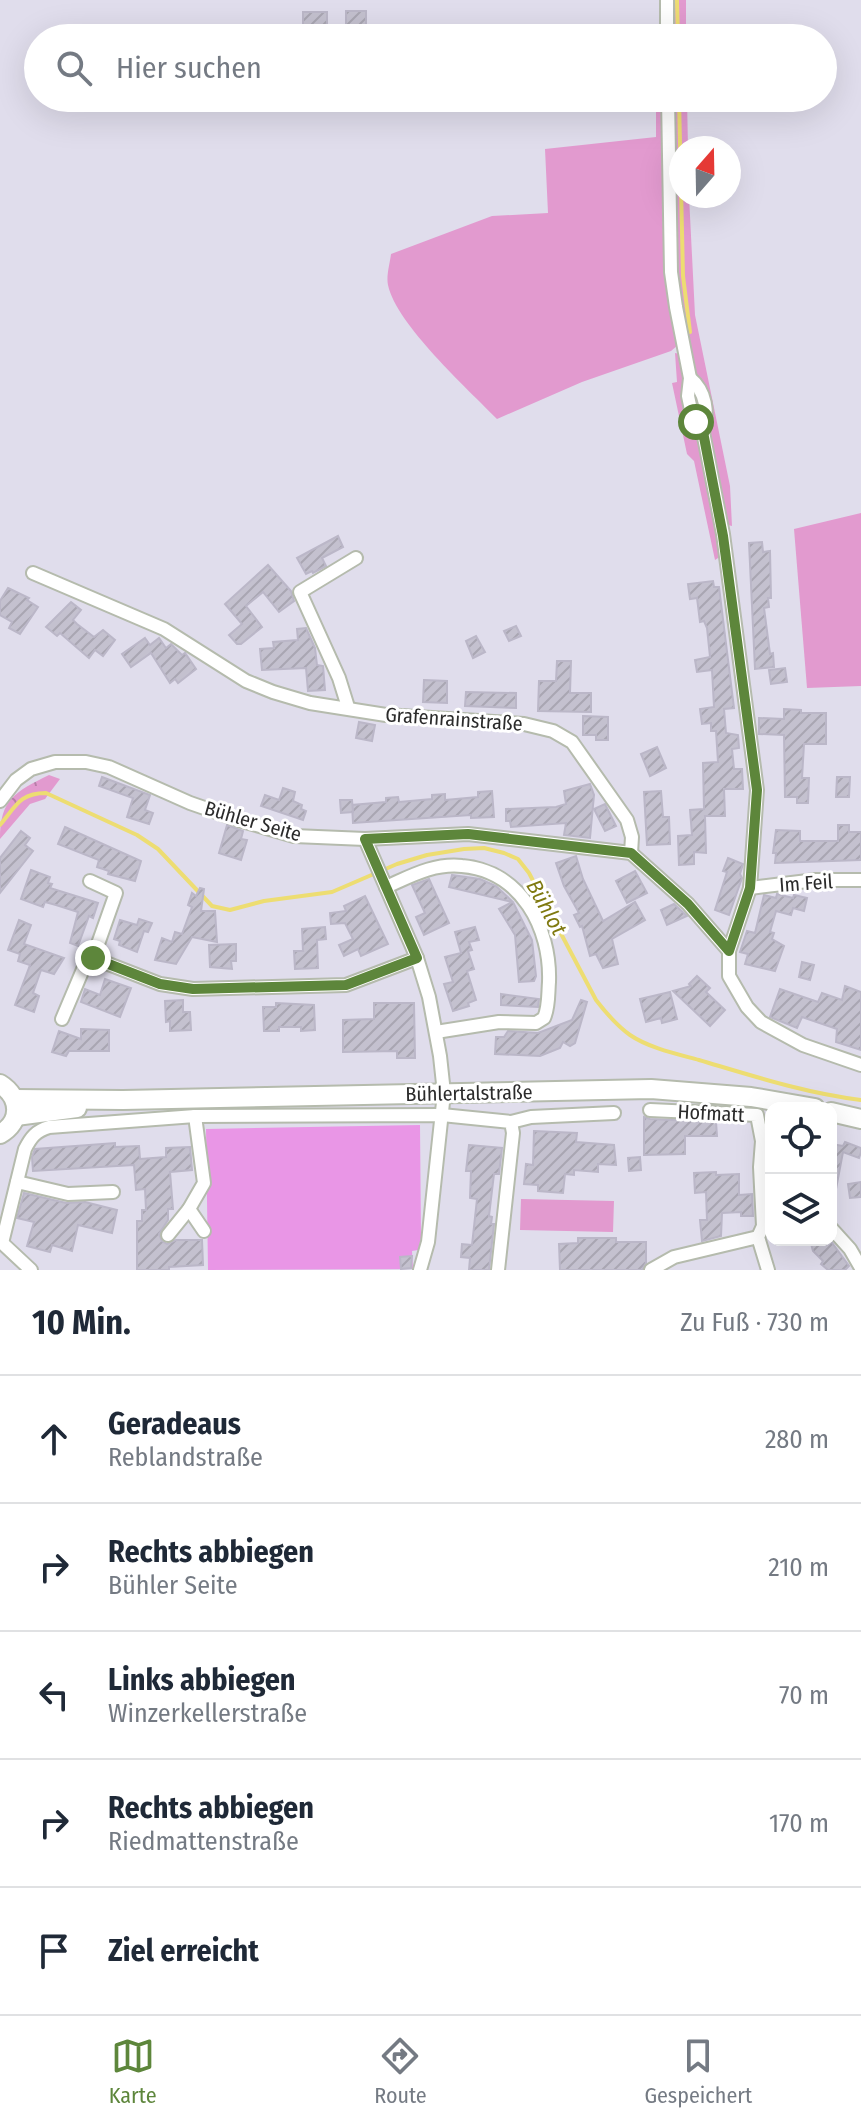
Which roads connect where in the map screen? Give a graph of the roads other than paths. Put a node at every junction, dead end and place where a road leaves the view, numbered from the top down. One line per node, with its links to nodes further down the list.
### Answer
1 (667, 0): 2 (street)
2 (667, 24)
3 (668, 112): 13 (street)
4 (356, 558): 6 (street)
5 (33, 573): 6 (street, Grafenrainstraße)
6 (348, 707): 9 (street, Grafenrainstraße)
7 (0, 801): 8 (street, Bühler Seite)
8 (365, 839): 9 (street, Bühler Seite); 12 (street)
9 (631, 853): 14 (street)
10 (861, 880): 13 (street, Im Feil)
11 (90, 881): 15 (street)
12 (384, 884): 16 (street); 18 (street)
13 (750, 888): 14 (street)
14 (729, 951): 19 (street)
15 (93, 958): 16 (street); 17 (street)
16 (417, 958): 18 (street)
17 (62, 1019)
18 (436, 1032): 21 (street)
19 (861, 1065)
20 (7, 1091): 21 (main road, Bühlertalstraße); 30 (main road)
21 (444, 1093): 22 (main road, Bühlertalstraße); 26 (street)
22 (779, 1102)
23 (650, 1110): 37 (street, Hofmatt)
24 (614, 1113): 29 (street)
25 (837, 1113): 28 (main road)
26 (442, 1115): 27 (street); 29 (street); 41 (street)
27 (195, 1116): 31 (street); 33 (street)
28 (861, 1119)
29 (511, 1122): 42 (street)
30 (0, 1134)
31 (17, 1182): 32 (street); 38 (street)
32 (113, 1192)
33 (189, 1209): 34 (street); 35 (street)
34 (204, 1231)
35 (168, 1235)
36 (837, 1235): 39 (street)
37 (758, 1237): 43 (street); 44 (street, Hofmatt)
38 (1, 1242): 40 (street)
39 (861, 1268)
40 (31, 1270)
41 (420, 1270)
42 (498, 1270)
43 (651, 1270)
44 (768, 1270)

